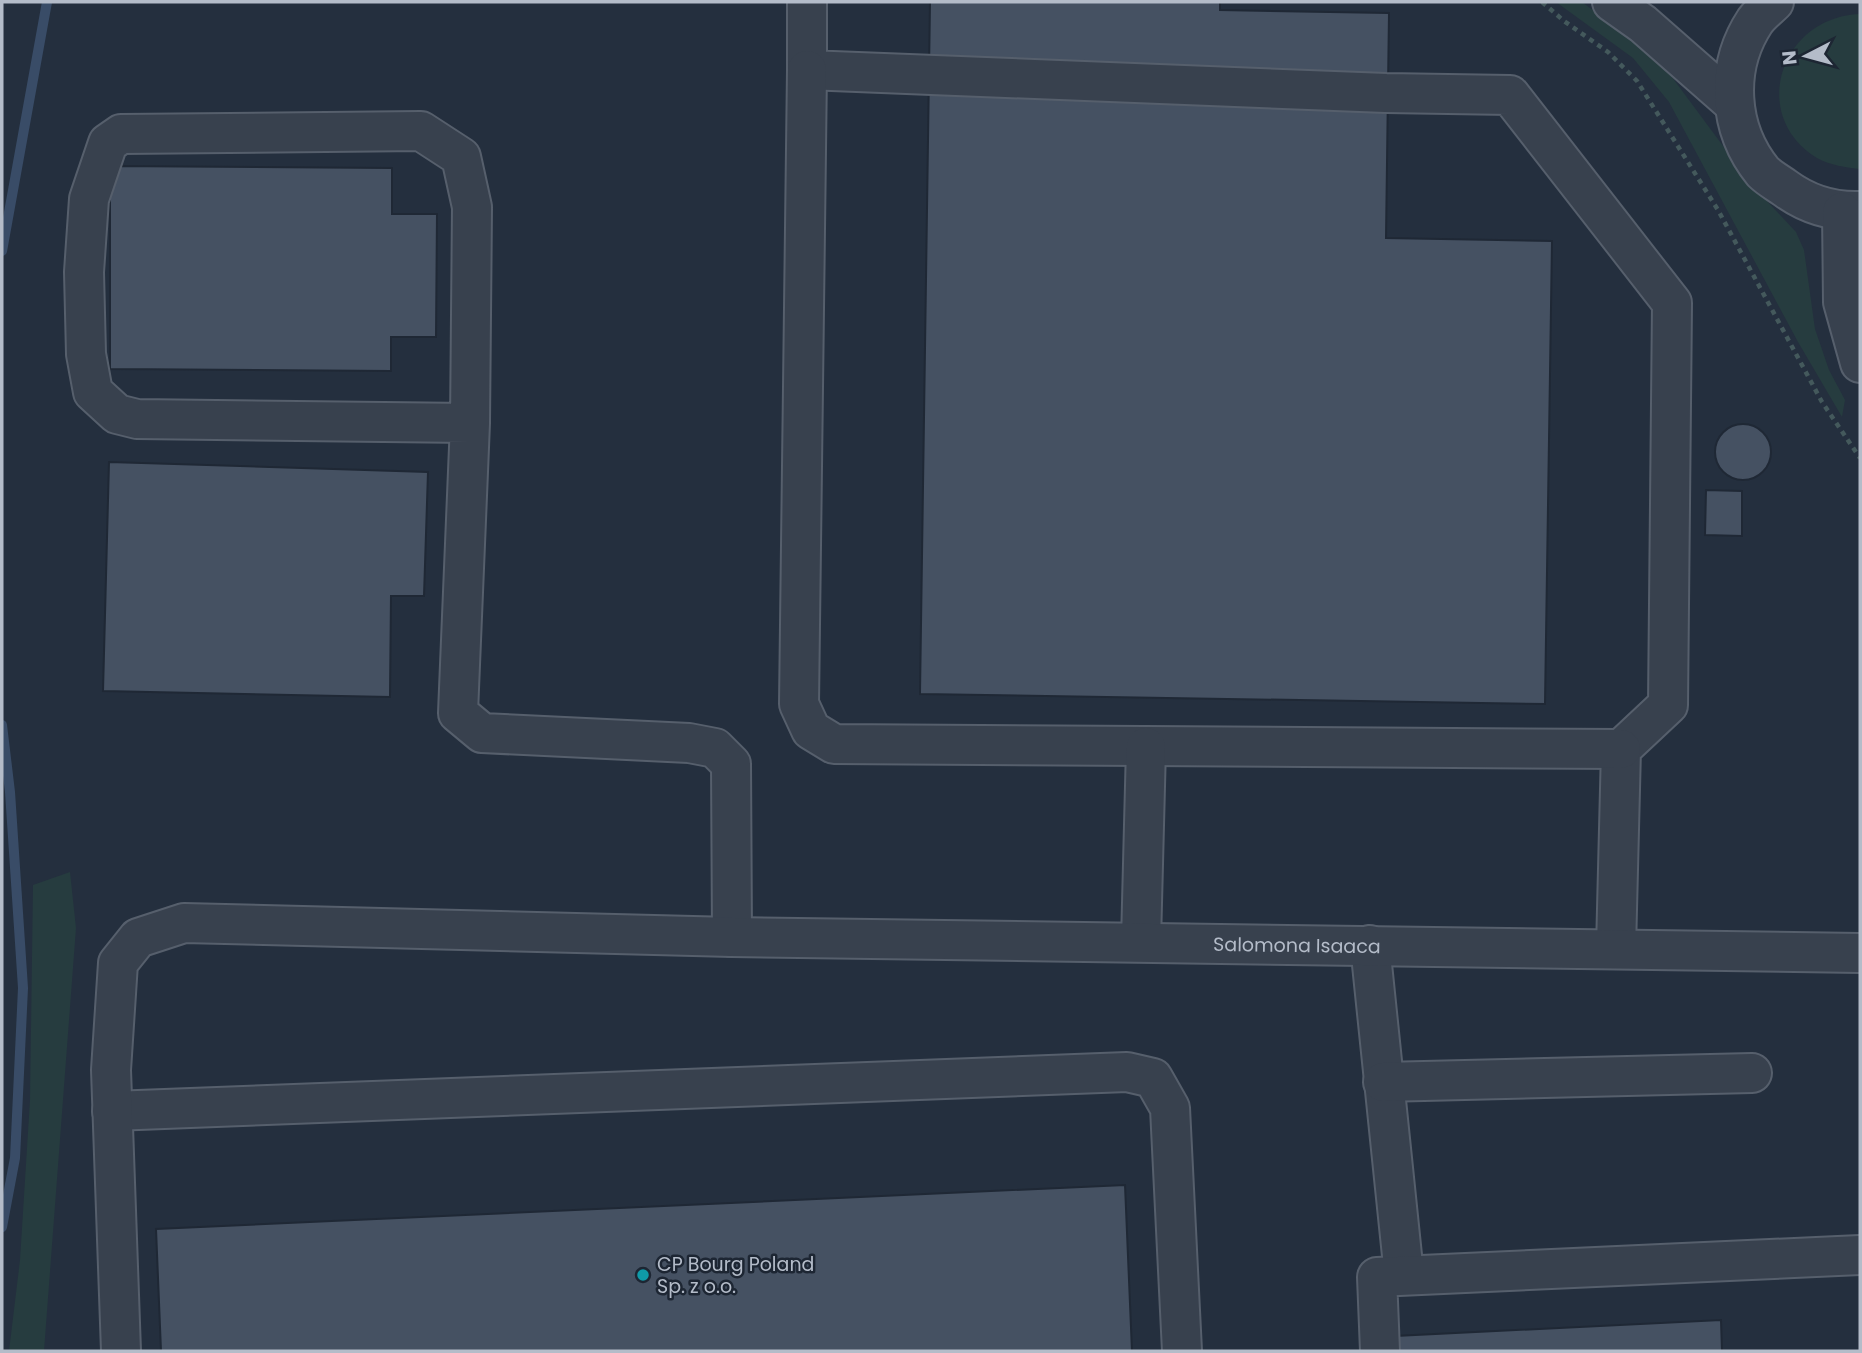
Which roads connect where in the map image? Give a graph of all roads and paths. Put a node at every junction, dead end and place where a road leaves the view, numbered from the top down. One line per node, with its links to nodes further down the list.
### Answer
1 (807, 2): 5 (street)
2 (1542, 2): 10 (path)
3 (1612, 2): 6 (street)
4 (1774, 2): 6 (street)
5 (807, 70): 11 (street); 12 (street)
6 (1733, 103): 7 (street)
7 (1851, 211): 8 (street)
8 (1860, 363)
9 (470, 423): 9 (street); 13 (street)
10 (1860, 458)
11 (1146, 747): 12 (street); 14 (street)
12 (1621, 750): 16 (street)
13 (732, 937): 14 (street, Salomona Isaaca); 20 (street, Salomona Isaaca)
14 (1141, 942): 15 (street, Salomona Isaaca)
15 (1370, 945): 16 (street, Salomona Isaaca); 19 (street)
16 (1616, 949): 17 (street, Salomona Isaaca)
17 (1860, 953)
18 (1752, 1073): 19 (street)
19 (1384, 1082): 22 (street)
20 (112, 1111): 23 (street, Salomona Isaaca); 24 (street)
21 (1860, 1255): 22 (street)
22 (1404, 1275): 25 (street)
23 (121, 1351)
24 (1182, 1351)
25 (1380, 1351)

